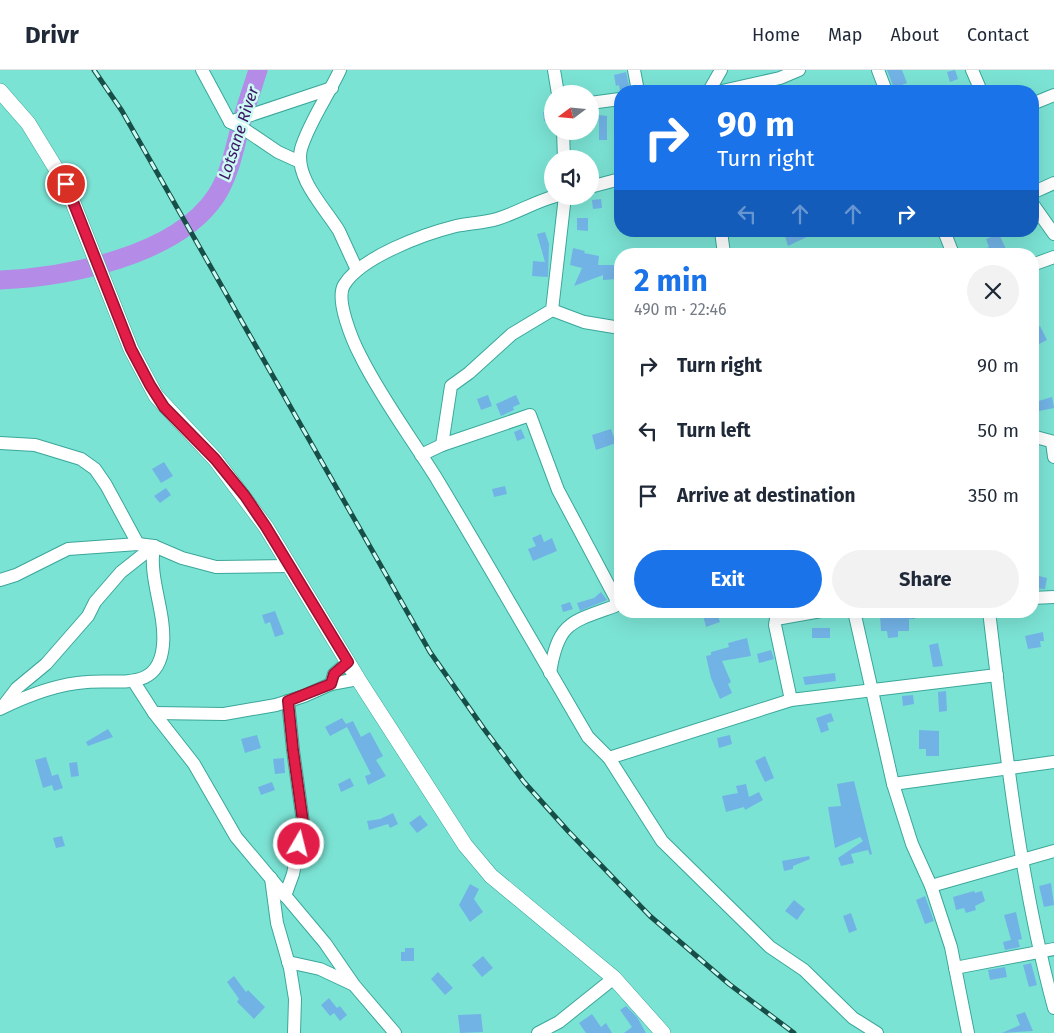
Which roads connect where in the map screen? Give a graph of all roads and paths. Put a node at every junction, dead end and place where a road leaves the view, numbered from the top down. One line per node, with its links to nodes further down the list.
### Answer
1 (202, 70): 21 (street)
2 (340, 70): 15 (street)
3 (554, 70): 9 (street)
4 (634, 70): 10 (street)
5 (721, 70): 11 (street)
6 (799, 70): 12 (street)
7 (878, 70): 13 (street)
8 (972, 70): 14 (street)
9 (556, 85)
10 (637, 85)
11 (712, 85)
12 (749, 85)
13 (884, 85)
14 (978, 85)
15 (332, 88): 21 (street); 22 (street)
16 (0, 91): 44 (street)
17 (1054, 95): 19 (street)
18 (614, 100): 20 (street)
19 (1039, 101)
20 (599, 102)
21 (230, 122): 22 (street)
22 (300, 162): 33 (street)
23 (614, 181): 25 (street)
24 (1054, 183): 26 (street)
25 (599, 185)
26 (1039, 190)
27 (544, 199): 33 (street)
28 (564, 205): 34 (street)
29 (1039, 213): 30 (street)
30 (1054, 234)
31 (1054, 257): 32 (street)
32 (1039, 262)
33 (357, 270): 40 (street)
34 (552, 310): 35 (street); 39 (street)
35 (614, 327)
36 (1039, 438): 37 (street)
37 (1053, 442): 41 (street)
38 (0, 443): 42 (street)
39 (442, 445): 40 (street); 46 (street)
40 (421, 455): 54 (street)
41 (1054, 457)
42 (138, 544): 43 (street); 45 (street)
43 (154, 546): 44 (street); 57 (street); 62 (street)
44 (290, 566): 53 (street)
45 (0, 580)
46 (614, 594)
47 (1054, 597): 48 (street)
48 (1039, 598)
49 (614, 606): 54 (street)
50 (782, 618): 60 (street)
51 (856, 618): 59 (street)
52 (990, 618): 55 (street)
53 (348, 662): 56 (street); 58 (street)
54 (550, 673): 64 (street)
55 (997, 675): 59 (street); 66 (street)
56 (358, 679): 58 (street); 77 (street)
57 (134, 682): 62 (street); 63 (street)
58 (331, 684): 61 (street)
59 (872, 690): 60 (street); 67 (street)
60 (791, 700): 64 (street)
61 (288, 701): 63 (street); 72 (street)
62 (0, 709)
63 (154, 713): 70 (street)
64 (609, 758): 84 (street)
65 (1054, 762): 66 (street)
66 (1008, 768): 67 (street); 69 (street)
67 (893, 784): 71 (street)
68 (1054, 850): 69 (street)
69 (1022, 859): 71 (street); 74 (street)
70 (271, 878): 72 (street); 75 (street)
71 (931, 886): 76 (street)
72 (285, 896): 78 (street)
73 (1054, 949): 74 (street)
74 (1039, 952): 76 (street); 79 (street)
75 (288, 962): 78 (street); 80 (street)
76 (956, 968): 85 (street)
77 (614, 978): 82 (street); 83 (street)
78 (354, 985): 81 (street)
79 (1054, 1008)
80 (294, 1033)
81 (395, 1033)
82 (538, 1033)
83 (663, 1033)
84 (877, 1033)
85 (968, 1033)

